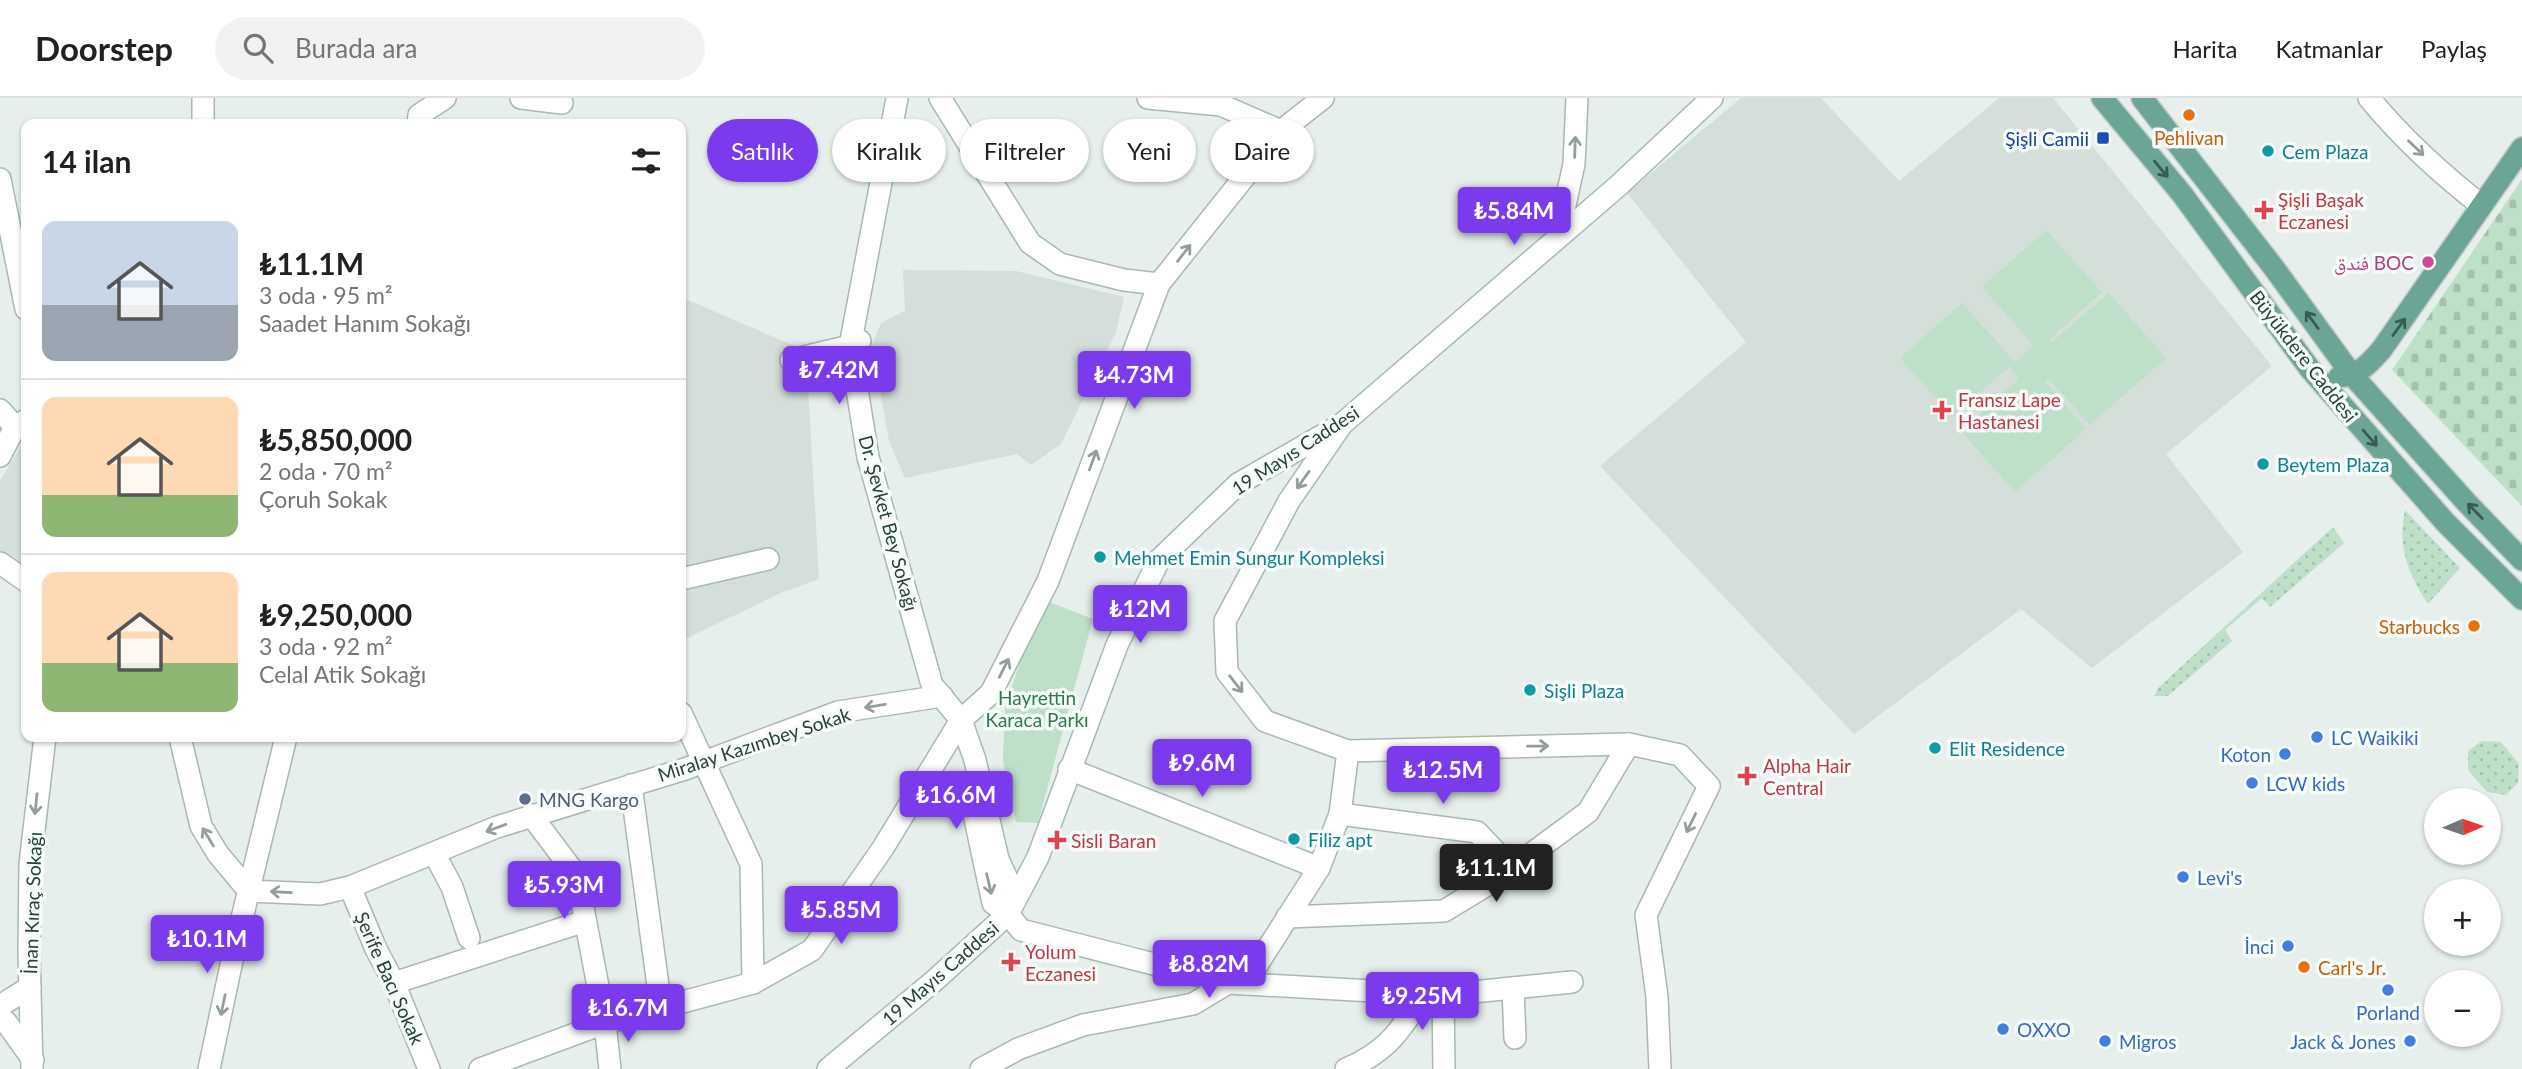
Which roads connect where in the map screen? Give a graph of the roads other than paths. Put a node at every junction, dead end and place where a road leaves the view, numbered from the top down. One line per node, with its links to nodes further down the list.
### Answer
1 (203, 98): 14 (street)
2 (445, 98): 15 (street)
3 (521, 98): 13 (street)
4 (899, 98): 25 (street, Dr. Şevket Bey Sokağı)
5 (940, 98): 24 (street)
6 (1148, 98): 16 (street)
7 (1323, 98): 17 (street)
8 (1577, 98): 22 (street, one-way to 8)
9 (1712, 98): 22 (street, 19 Mayıs Caddesi)
10 (2102, 98): 26 (main road, Büyükdere Caddesi, one-way to 26)
11 (2142, 98): 28 (main road, Büyükdere Caddesi, one-way to 11)
12 (2369, 98): 21 (street, one-way to 21)
13 (562, 103)
14 (202, 119)
15 (419, 119)
16 (1253, 119)
17 (1296, 119)
18 (2522, 148): 21 (main road)
19 (0, 179): 23 (street)
20 (1240, 182): 24 (street, one-way to 20)
21 (2481, 205): 28 (main road, one-way to 21)
22 (1558, 237): 31 (street, 19 Mayıs Caddesi)
23 (21, 284)
24 (1159, 284): 40 (street, one-way to 24)
25 (855, 343): 27 (street); 39 (street, Dr. Şevket Bey Sokağı)
26 (2294, 349): 28 (main road); 38 (main road, Büyükdere Caddesi, one-way to 38)
27 (791, 360)
28 (2352, 375): 34 (main road, Büyükdere Caddesi, one-way to 28)
29 (0, 410): 30 (street)
30 (21, 424): 32 (street)
31 (1342, 424): 46 (street, one-way to 46); 48 (street, 19 Mayıs Caddesi)
32 (0, 456)
33 (768, 559): 37 (street)
34 (2522, 560)
35 (0, 563): 36 (street)
36 (21, 578)
37 (686, 578)
38 (2522, 599)
39 (942, 696): 40 (street, Dr. Şevket Bey Sokağı); 47 (street, Miralay Kazımbey Sokak, one-way to 47)
40 (961, 720): 57 (street, Dr. Şevket Bey Sokağı); 63 (street)
41 (686, 724): 47 (street)
42 (44, 742): 65 (street, İnan Kıraç Sokağı, one-way to 65)
43 (181, 742): 56 (street, one-way to 43)
44 (285, 742): 56 (street)
45 (1629, 744): 46 (street, one-way to 45); 54 (street); 82 (street, one-way to 82)
46 (1348, 751): 50 (street)
47 (704, 762): 49 (street, Miralay Kazımbey Sokak); 63 (street)
48 (1069, 769): 53 (street); 57 (street, 19 Mayıs Caddesi)
49 (631, 785): 51 (street, Miralay Kazımbey Sokak); 69 (street)
50 (1340, 814): 53 (street); 54 (street)
51 (531, 816): 52 (street, Miralay Kazımbey Sokak, one-way to 52); 59 (street)
52 (434, 853): 55 (street, Miralay Kazımbey Sokak); 60 (street)
53 (1319, 868): 58 (street)
54 (1512, 869): 58 (street)
55 (350, 887): 56 (street, Miralay Kazımbey Sokak, one-way to 56); 62 (street, Şerife Bacı Sokak)
56 (249, 891): 74 (street, one-way to 74)
57 (1008, 914): 64 (street); 78 (street, 19 Mayıs Caddesi)
58 (1287, 917): 64 (street)
59 (585, 921): 62 (street); 71 (street)
60 (469, 938)
61 (1572, 982): 66 (street)
62 (394, 983): 75 (street, Şerife Bacı Sokak)
63 (753, 983): 69 (street)
64 (1237, 984): 67 (street); 79 (street)
65 (30, 987): 68 (street); 73 (street, İnan Kıraç Sokağı)
66 (1513, 988): 67 (street); 72 (street)
67 (1434, 994): 80 (street); 81 (street)
68 (0, 1006)
69 (661, 1008): 71 (street)
70 (0, 1018): 73 (street)
71 (605, 1023): 76 (street); 77 (street)
72 (1515, 1038)
73 (33, 1065)
74 (209, 1069)
75 (429, 1069)
76 (480, 1069)
77 (610, 1069)
78 (828, 1069)
79 (981, 1069)
80 (1346, 1069)
81 (1444, 1069)
82 (1660, 1069)

